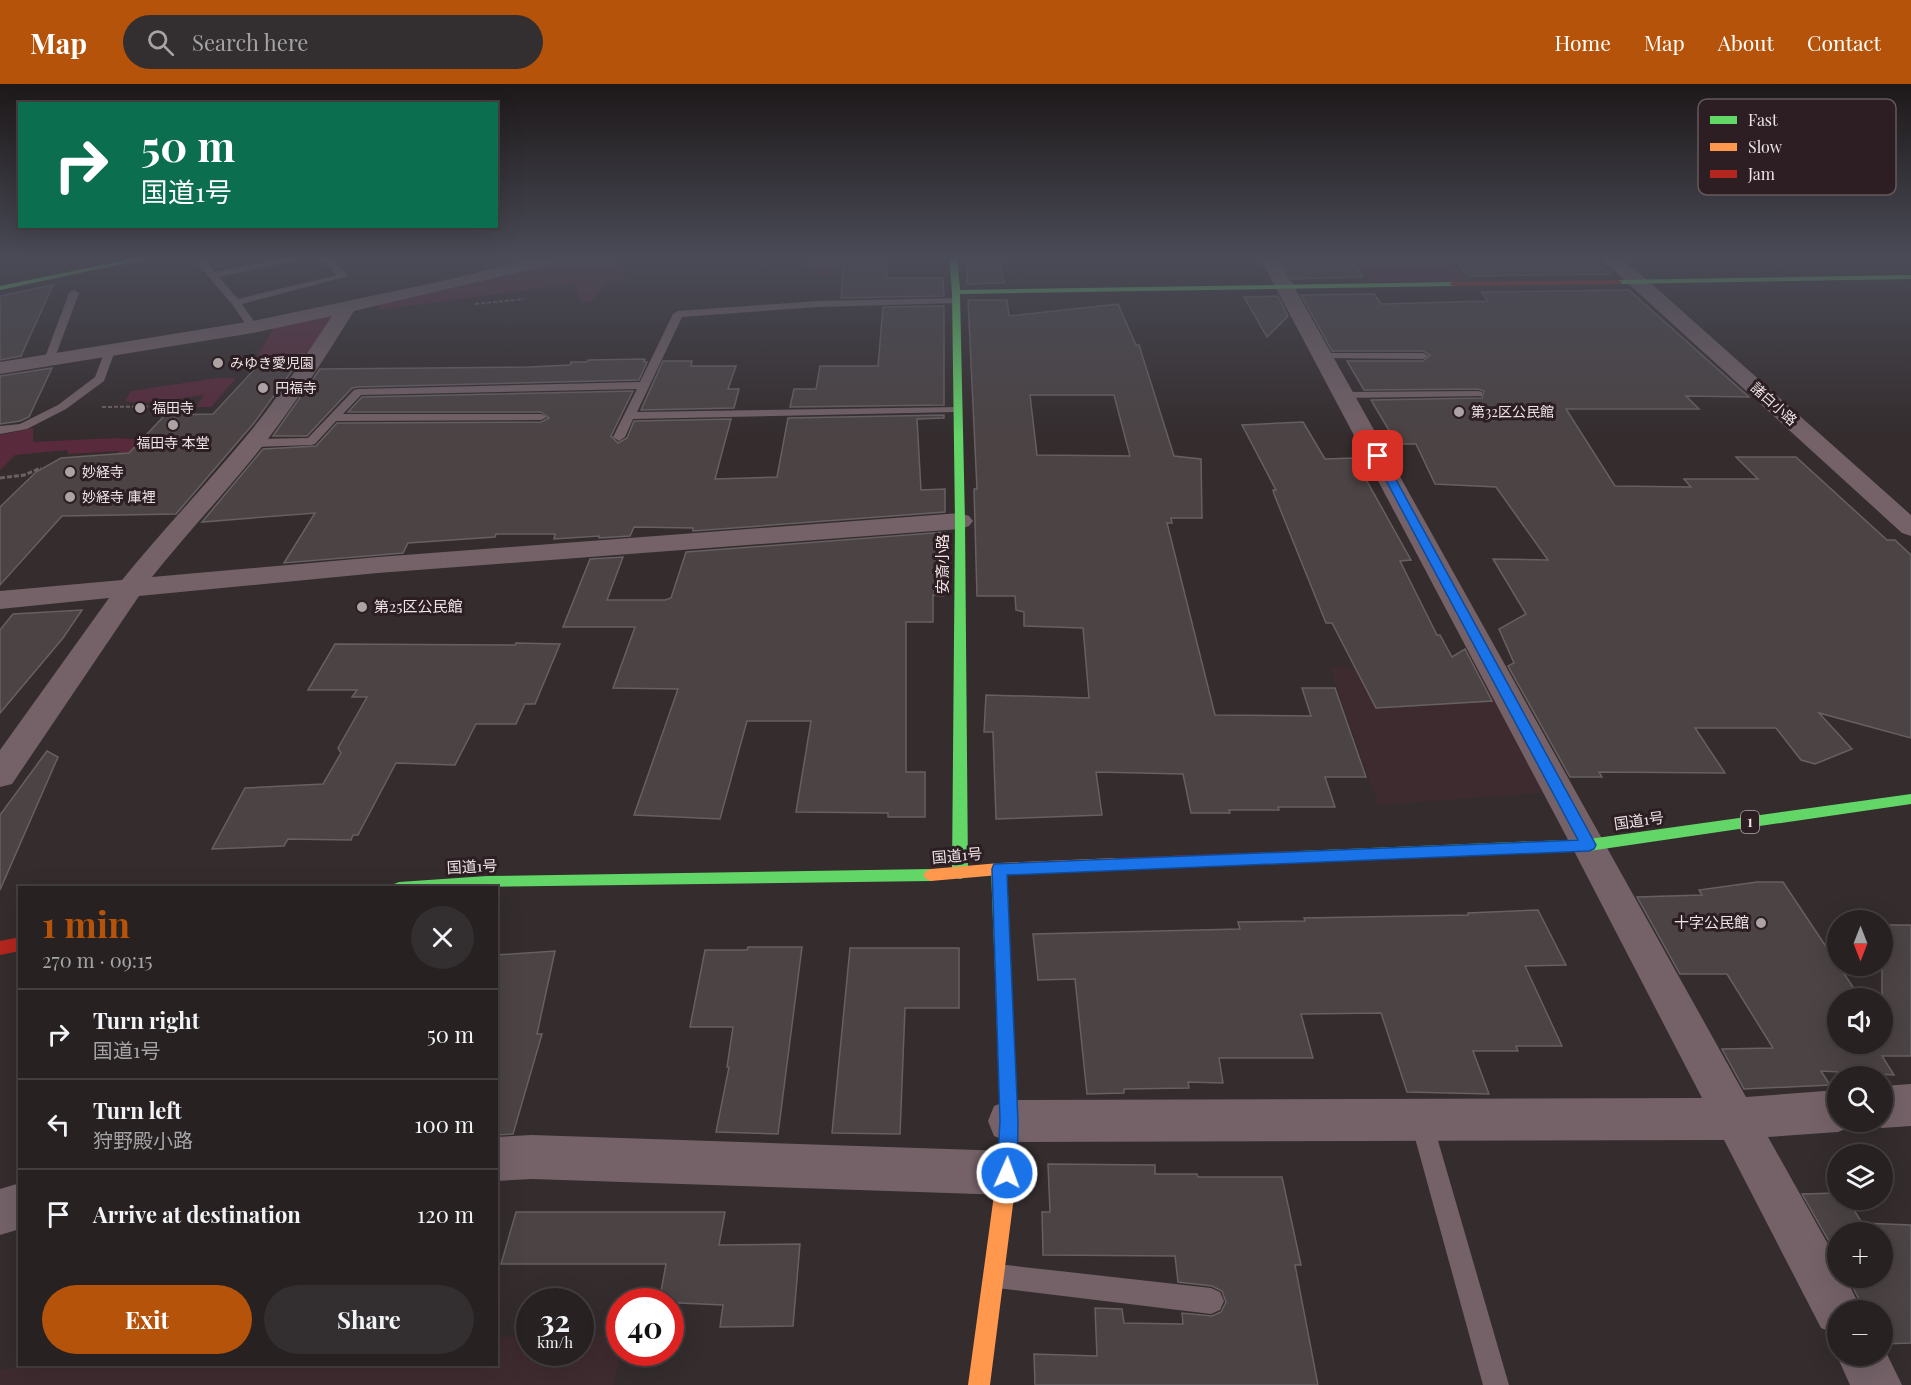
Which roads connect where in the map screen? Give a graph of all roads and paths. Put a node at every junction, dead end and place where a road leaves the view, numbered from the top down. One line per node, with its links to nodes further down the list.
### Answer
1 (65, 317): 13 (lane)
2 (246, 317): 9 (lane)
3 (303, 317): 9 (street)
4 (341, 317): 26 (street)
5 (677, 317): 15 (lane)
6 (955, 317): 19 (main road, 安斎小路)
7 (1303, 317): 11 (street)
8 (1677, 317): 30 (street, 諸白小路)
9 (253, 327): 10 (street)
10 (110, 351): 13 (street); 18 (lane)
11 (1324, 356): 12 (lane); 17 (street)
12 (1423, 356)
13 (49, 360): 14 (street)
14 (0, 368)
15 (645, 386): 21 (lane); 23 (lane)
16 (1478, 394): 17 (lane)
17 (1345, 395): 35 (street)
18 (62, 407): 20 (path); 24 (lane)
19 (956, 409): 21 (lane); 29 (main road, 安斎小路)
20 (183, 415)
21 (628, 416): 25 (lane)
22 (541, 417): 23 (lane)
23 (334, 418): 26 (lane)
24 (0, 430)
25 (619, 437)
26 (253, 443): 31 (street)
27 (41, 468): 28 (path)
28 (0, 478)
29 (960, 521): 31 (street); 37 (main road, 安斎小路)
30 (1911, 528)
31 (130, 588): 32 (street); 33 (street)
32 (0, 600)
33 (0, 775)
34 (1911, 799): 35 (main road, 国道1号 / 1)
35 (1589, 845): 36 (main road, 国道1号 / 1); 45 (street)
36 (999, 869): 37 (main road, 国道1号 / 1); 46 (main road)
37 (960, 873): 38 (main road, 国道1号 / 1)
38 (428, 886)
39 (18, 944): 40 (main road)
40 (0, 948)
41 (1911, 1105): 42 (street)
42 (1893, 1106)
43 (1827, 1112): 45 (street)
44 (1420, 1119): 45 (street); 46 (street); 56 (lane)
45 (1735, 1119): 52 (street)
46 (1009, 1121): 48 (main road)
47 (498, 1159): 48 (street)
48 (1007, 1173): 51 (main road)
49 (18, 1207): 50 (street)
50 (0, 1212)
51 (995, 1276): 53 (lane); 55 (main road)
52 (1832, 1300)
53 (1211, 1301)
54 (1867, 1366): 57 (street)
55 (979, 1385)
56 (1496, 1385)
57 (1877, 1385)

